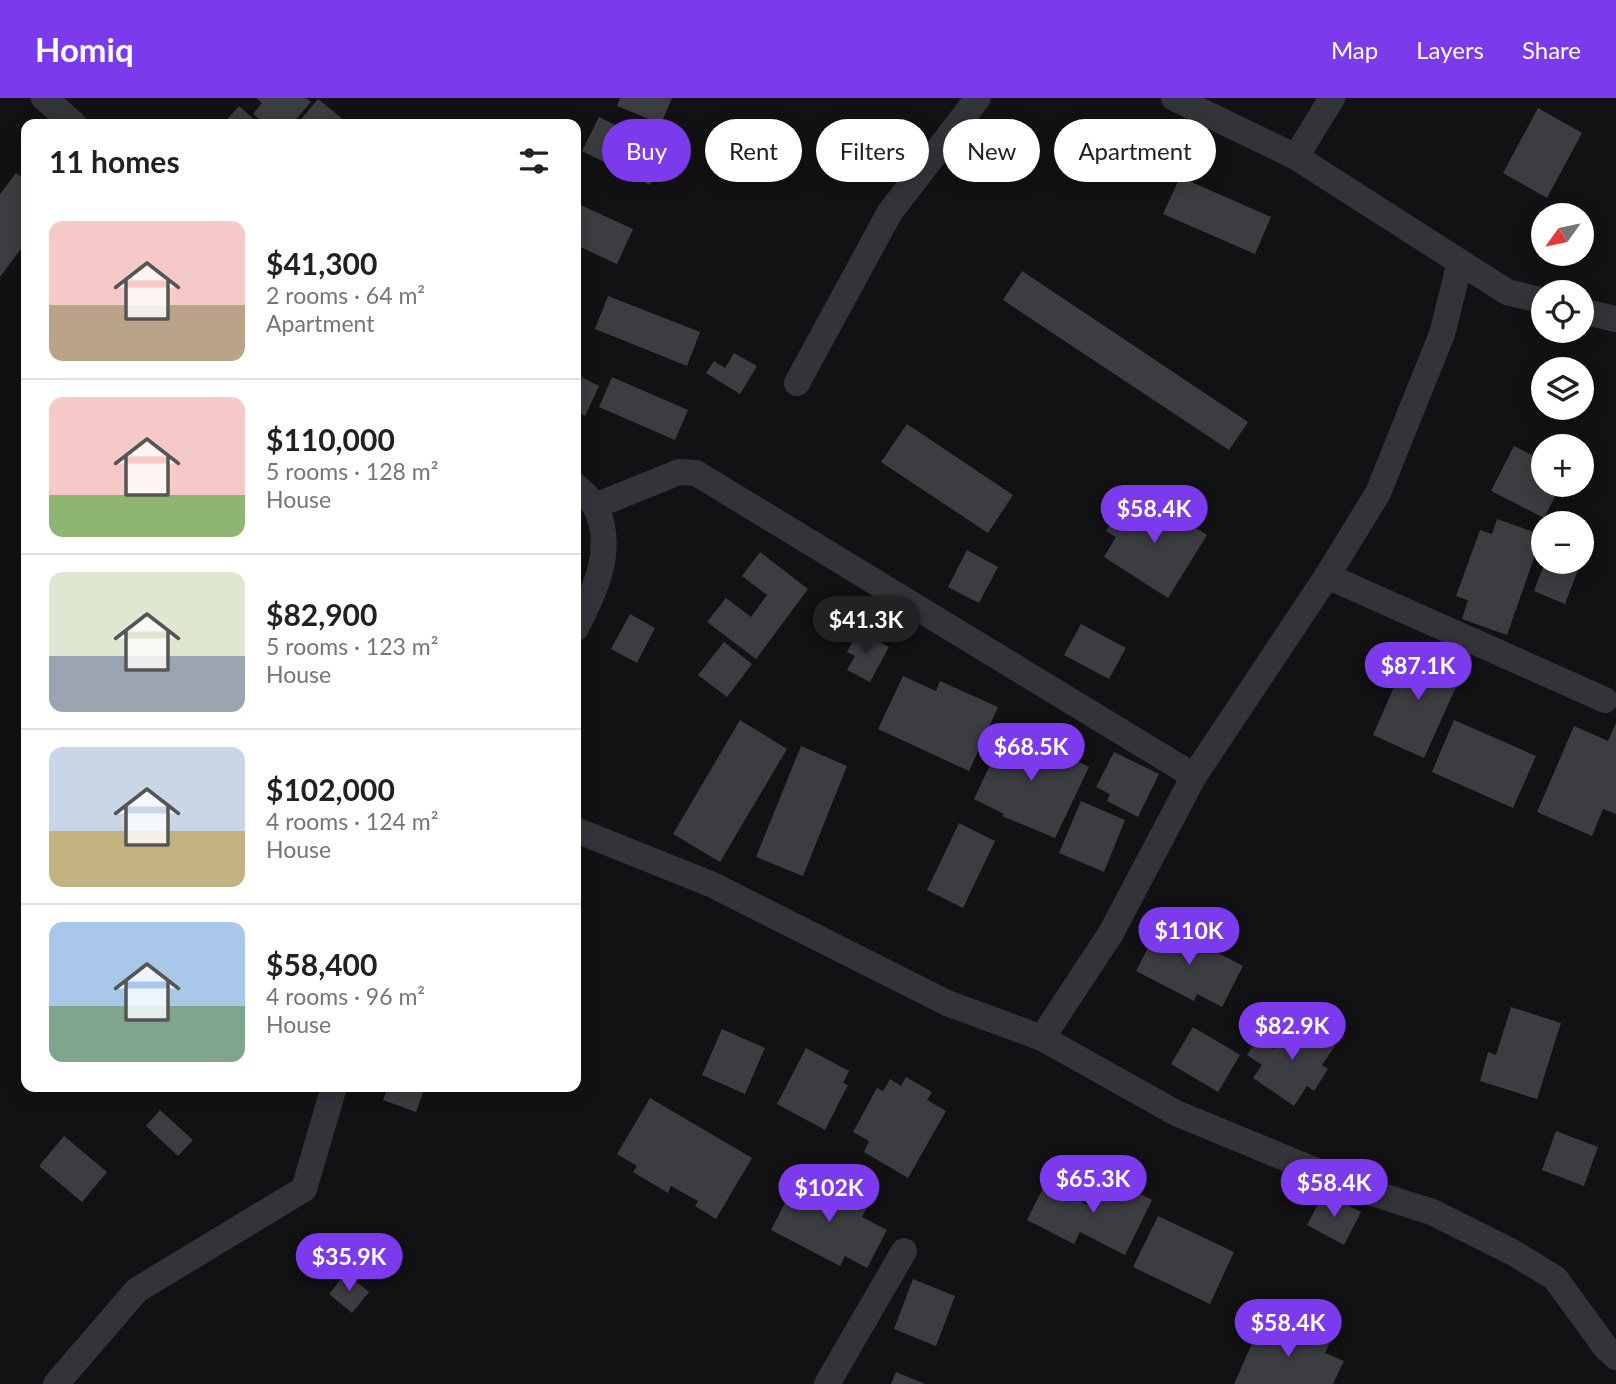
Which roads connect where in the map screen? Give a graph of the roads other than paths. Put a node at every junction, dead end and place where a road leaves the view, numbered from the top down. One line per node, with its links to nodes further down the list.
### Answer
1 (44, 98): 5 (street)
2 (978, 98): 11 (street)
3 (1174, 98): 6 (street)
4 (1332, 98): 6 (street)
5 (68, 119)
6 (1296, 157): 7 (street)
7 (1460, 262): 8 (street); 14 (street)
8 (1531, 298)
9 (1594, 314): 10 (street)
10 (1616, 319)
11 (797, 383)
12 (581, 491): 13 (street)
13 (595, 506): 15 (street); 17 (street)
14 (1327, 576): 16 (street); 17 (street)
15 (581, 618)
16 (1605, 700)
17 (1194, 776): 19 (street)
18 (581, 832): 19 (street)
19 (1042, 1038): 22 (street)
20 (333, 1092): 23 (street)
21 (904, 1251): 24 (street)
22 (1616, 1357)
23 (56, 1384)
24 (827, 1384)

